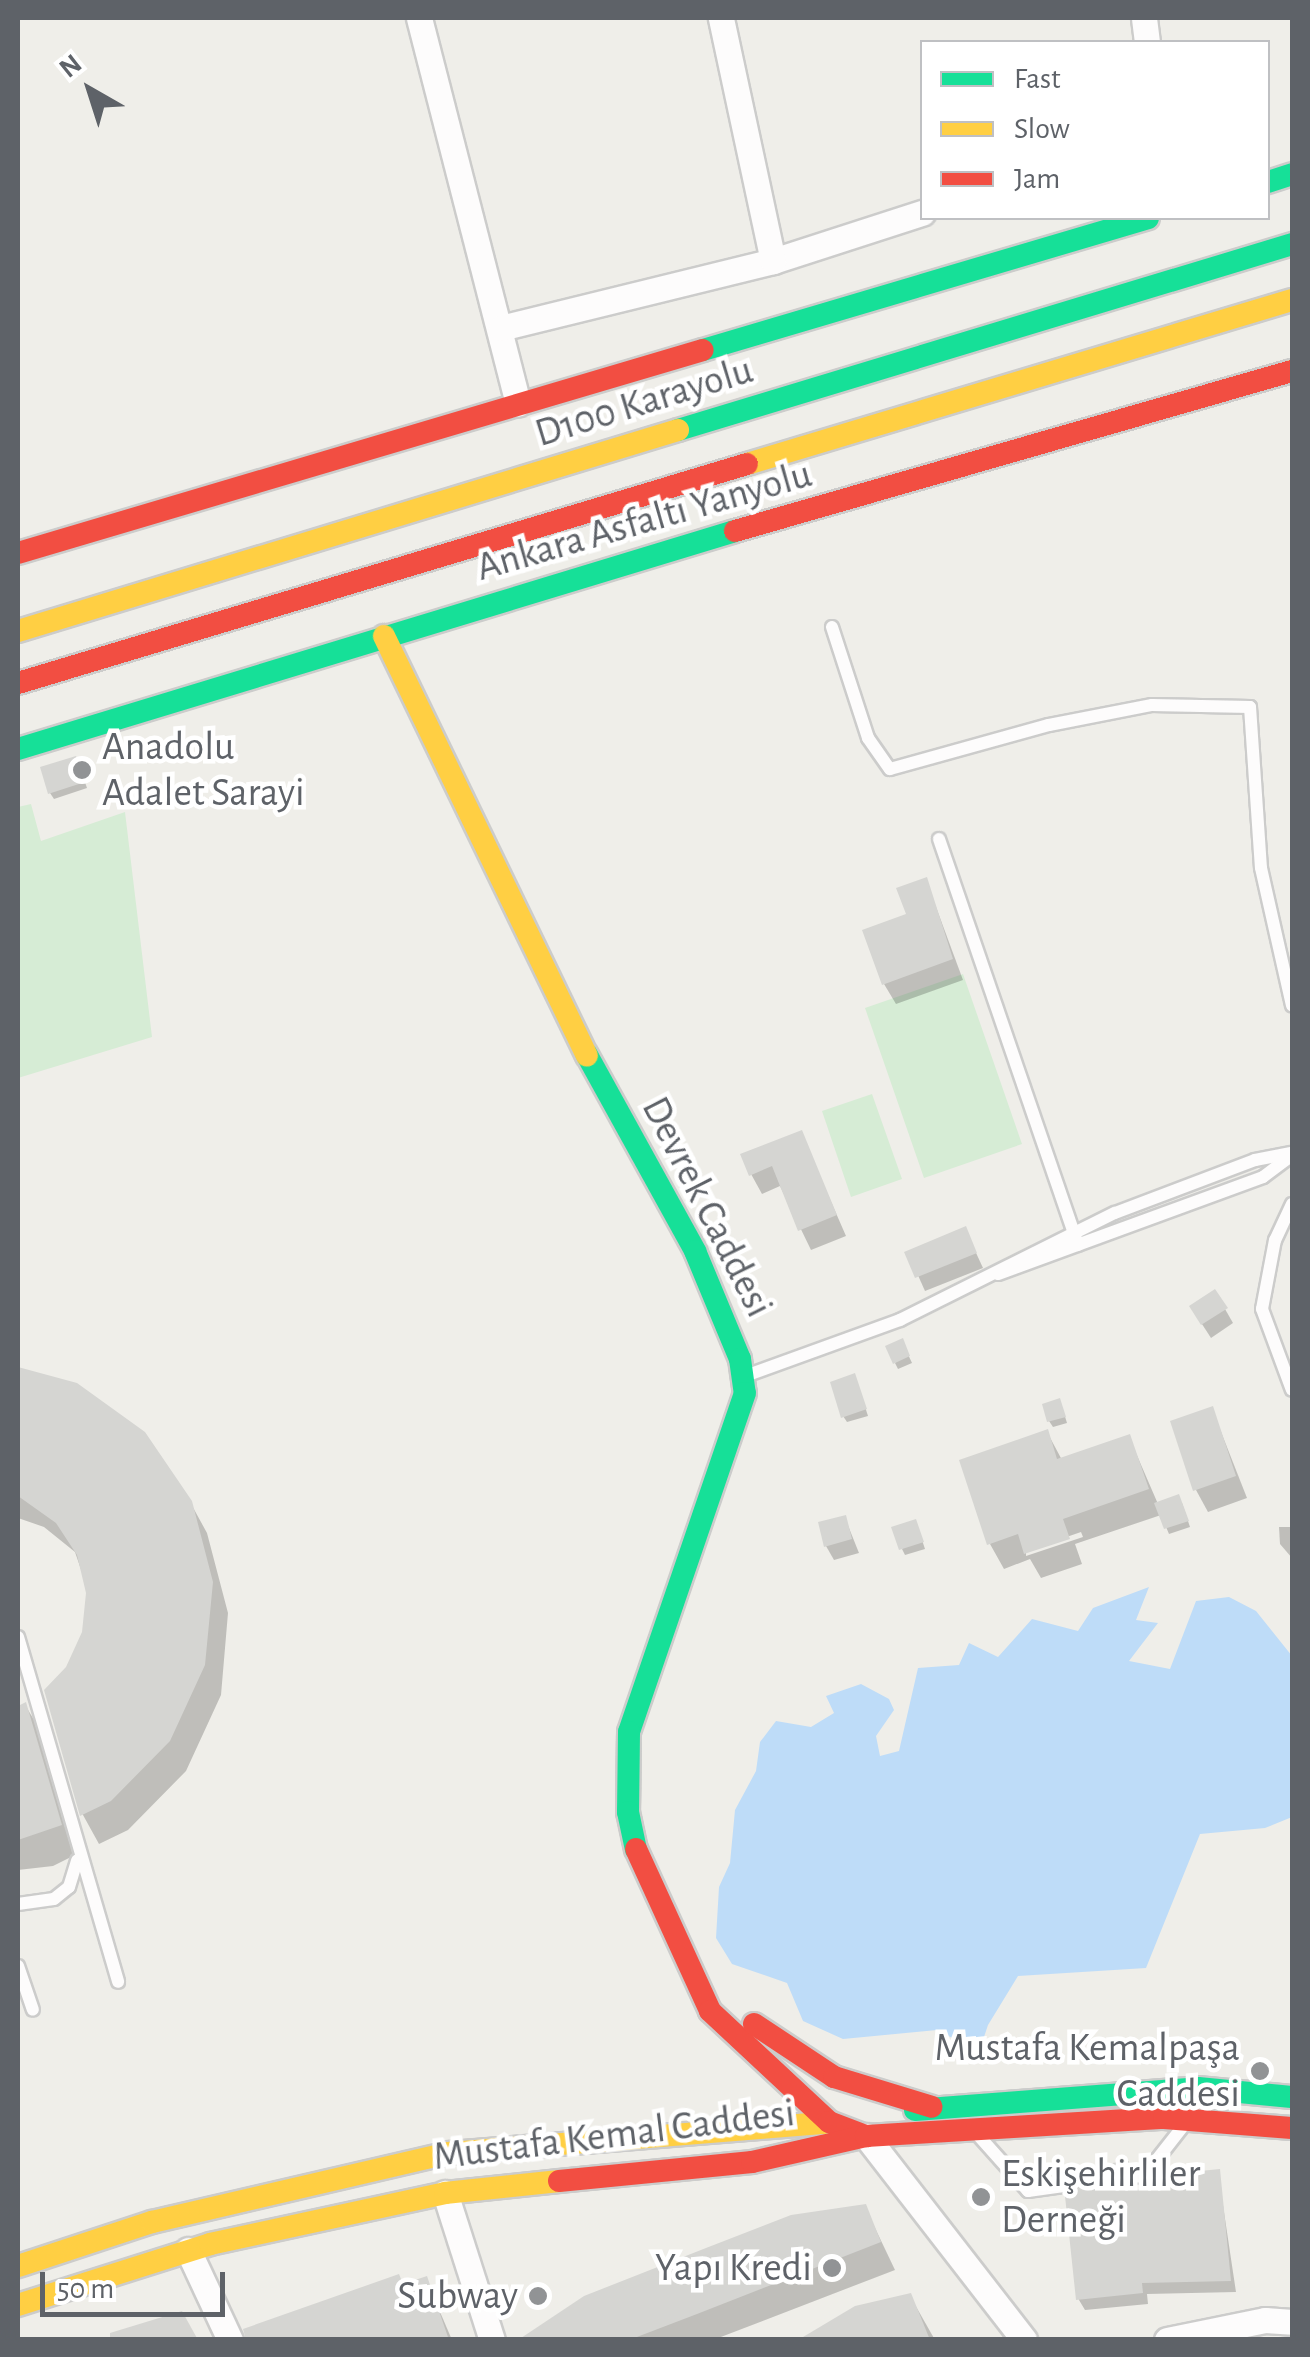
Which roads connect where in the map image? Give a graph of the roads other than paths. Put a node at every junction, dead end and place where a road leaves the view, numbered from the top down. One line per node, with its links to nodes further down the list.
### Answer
1 (419, 18): 8 (street)
2 (721, 18): 6 (street)
3 (920, 215): 6 (street)
4 (1141, 220): 10 (main road)
5 (1292, 244): 13 (main road, D100 Karayolu)
6 (773, 261): 8 (street)
7 (1292, 300): 15 (main road)
8 (502, 328): 10 (street)
9 (1291, 371): 14 (main road, Ankara Asfaltı Yanyolu)
10 (518, 404): 11 (main road)
11 (18, 553)
12 (832, 627): 18 (lane)
13 (18, 631)
14 (384, 636): 16 (main road, Ankara Asfaltı Yanyolu); 22 (main road, Devrek Caddesi)
15 (18, 683)
16 (18, 750)
17 (939, 840): 21 (lane)
18 (1292, 1006)
19 (1292, 1154): 21 (lane)
20 (1292, 1204): 23 (lane)
21 (1076, 1238): 22 (lane)
22 (743, 1377): 27 (main road, Devrek Caddesi)
23 (1292, 1390)
24 (18, 1637): 25 (lane)
25 (77, 1850): 26 (lane); 29 (lane)
26 (18, 1904)
27 (680, 1955): 31 (main road, Devrek Caddesi); 33 (main road, Devrek Caddesi)
28 (18, 1966): 30 (lane)
29 (118, 1982)
30 (34, 2010)
31 (758, 2058): 35 (main road, Devrek Caddesi); 38 (main road, Devrek Caddesi)
32 (1292, 2096): 33 (main road, Mustafa Kemal Caddesi)
33 (932, 2107): 35 (main road, Mustafa Kemal Caddesi)
34 (1189, 2120): 36 (main road, Mustafa Kemal Caddesi); 37 (main road, Mustafa Kemal Caddesi); 40 (lane)
35 (829, 2122): 38 (main road, Mustafa Kemal Caddesi); 39 (main road, Devrek Caddesi)
36 (1292, 2128)
37 (973, 2129): 39 (main road, Mustafa Kemal Caddesi); 41 (lane)
38 (741, 2134): 44 (main road, Mustafa Kemal Caddesi)
39 (866, 2136): 42 (main road, Mustafa Kemal Caddesi); 49 (street)
40 (1131, 2177)
41 (1064, 2186)
42 (446, 2193): 43 (main road, Mustafa Kemal Caddesi); 48 (street)
43 (188, 2250): 45 (main road, Mustafa Kemal Caddesi); 47 (street)
44 (18, 2266)
45 (18, 2305)
46 (1292, 2322): 50 (street)
47 (230, 2340)
48 (492, 2340)
49 (1024, 2340)
50 (1167, 2340)

